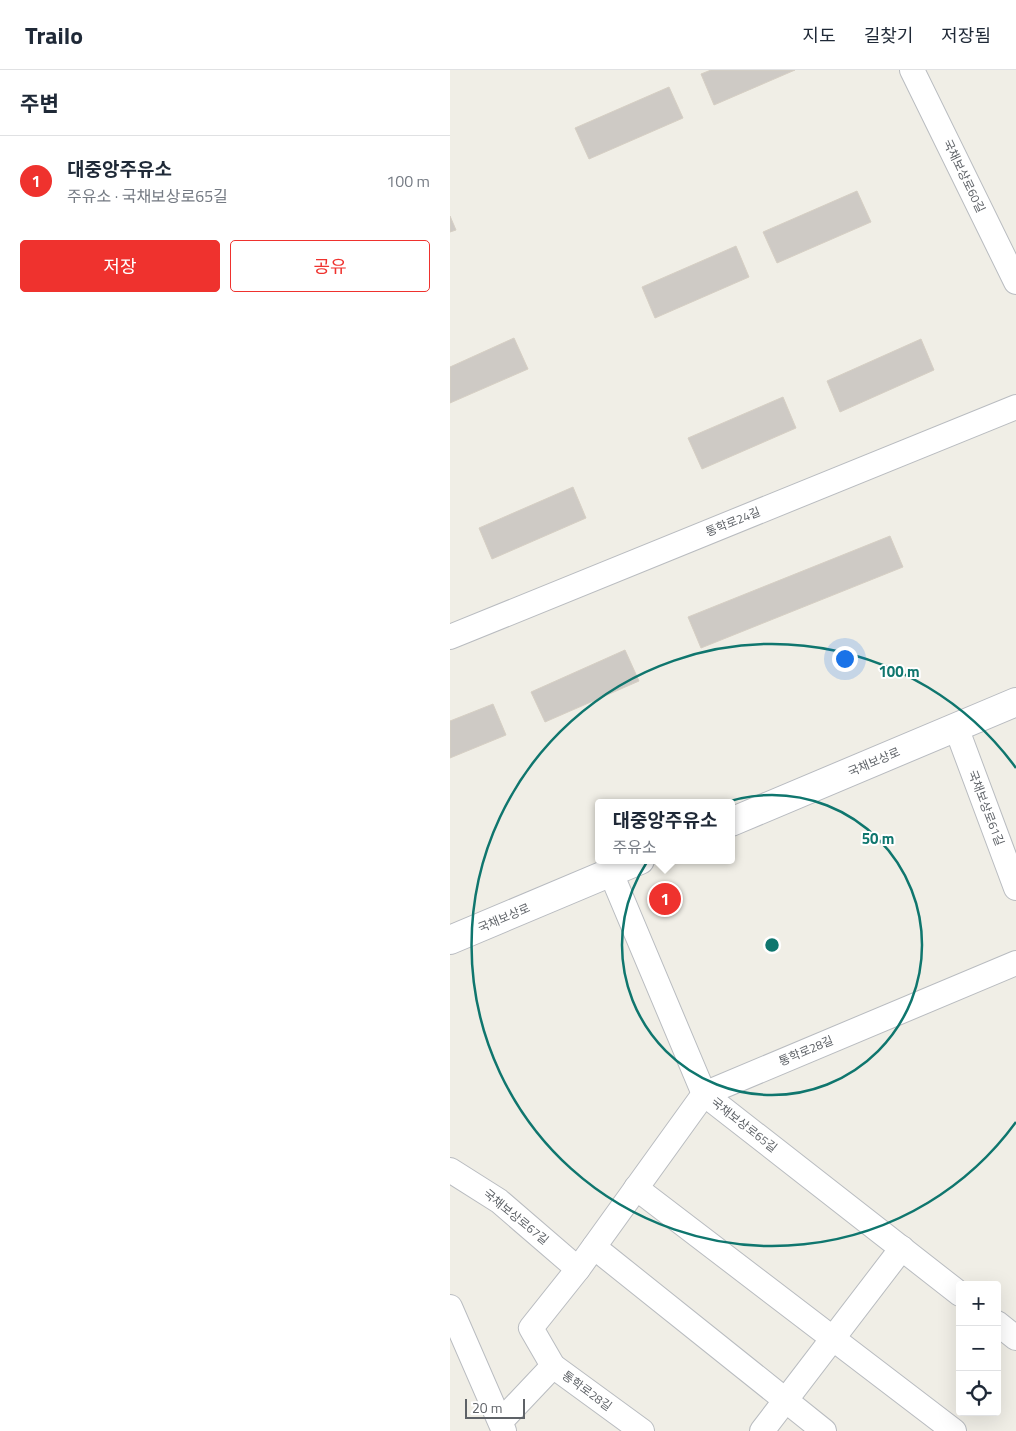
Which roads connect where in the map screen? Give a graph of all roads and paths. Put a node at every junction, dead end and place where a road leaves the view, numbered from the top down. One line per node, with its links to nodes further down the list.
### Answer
1 (912, 70): 2 (street, 국채보상로60길)
2 (1016, 282)
3 (1016, 406): 4 (street, 통학로24길)
4 (450, 637)
5 (1016, 702): 6 (main road, 국채보상로)
6 (956, 728): 7 (main road, 국채보상로); 10 (street, 국채보상로61길)
7 (735, 820)
8 (631, 864): 9 (main road, 국채보상로)
9 (611, 873): 11 (main road, 국채보상로); 13 (street, 국채보상로65길)
10 (1016, 888)
11 (450, 940)
12 (1016, 963): 13 (street, 통학로28길)
13 (704, 1094): 15 (street, 통학로28길); 17 (street, 국채보상로65길)
14 (450, 1170): 18 (street, 국채보상로67길)
15 (636, 1188): 16 (street, 통학로28길); 22 (street)
16 (594, 1247): 18 (street, 통학로28길); 25 (street)
17 (902, 1248): 19 (street, 국채보상로65길); 22 (street)
18 (578, 1269): 24 (street, 통학로28길)
19 (956, 1291)
20 (450, 1307): 26 (street)
21 (1001, 1326): 23 (street)
22 (833, 1338): 25 (street); 30 (street)
23 (1016, 1338)
24 (553, 1366): 26 (street); 27 (street, 통학로28길)
25 (786, 1400): 28 (street); 29 (street)
26 (503, 1426)
27 (642, 1431)
28 (762, 1431)
29 (824, 1431)
30 (954, 1431)

